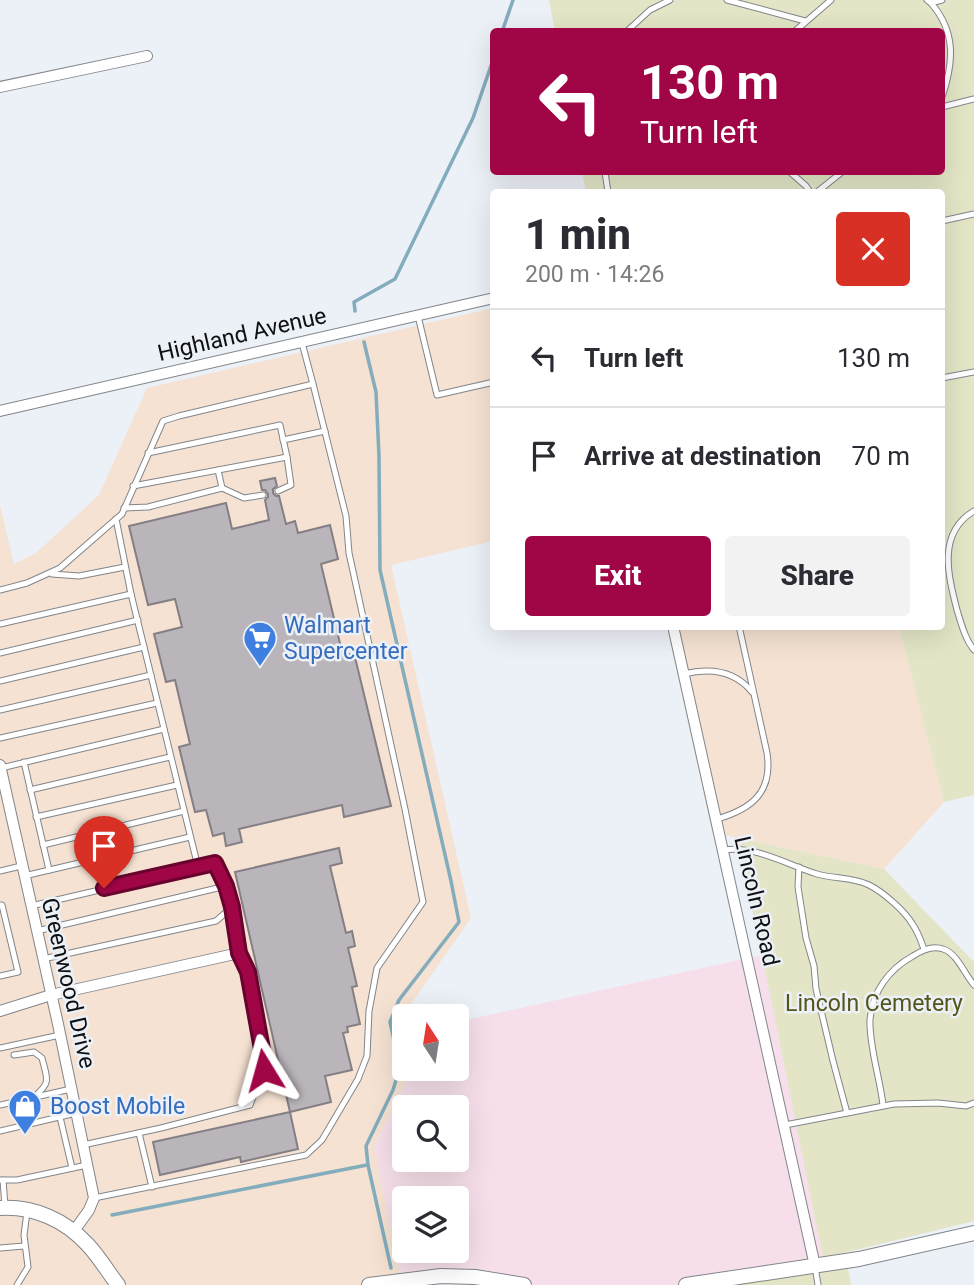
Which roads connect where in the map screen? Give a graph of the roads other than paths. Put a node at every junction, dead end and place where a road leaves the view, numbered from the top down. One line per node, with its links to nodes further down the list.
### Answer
1 (670, 0): 7 (lane)
2 (727, 0): 6 (lane)
3 (831, 0): 6 (lane)
4 (942, 0): 5 (lane)
5 (929, 1): 10 (lane)
6 (805, 21): 8 (lane)
7 (630, 28)
8 (798, 28)
9 (146, 56): 11 (street)
10 (945, 86)
11 (0, 87)
12 (974, 99): 13 (lane)
13 (945, 106)
14 (793, 175): 16 (lane)
15 (838, 175): 17 (lane)
16 (808, 189)
17 (821, 189)
18 (974, 214): 19 (lane)
19 (945, 220)
20 (490, 299): 21 (street, Highland Avenue)
21 (418, 316): 22 (street, Highland Avenue); 25 (lane)
22 (302, 342): 26 (lane); 27 (street, Highland Avenue)
23 (974, 372): 24 (lane)
24 (945, 377)
25 (490, 383)
26 (313, 384): 28 (lane); 30 (lane)
27 (0, 411)
28 (325, 431): 29 (lane); 110 (lane)
29 (283, 440): 30 (lane); 31 (lane)
30 (148, 453): 33 (lane)
31 (287, 457): 32 (lane); 35 (lane)
32 (218, 470): 33 (lane); 34 (lane)
33 (133, 486): 37 (lane)
34 (222, 488): 36 (lane); 37 (lane)
35 (278, 491)
36 (263, 495)
37 (124, 508): 39 (lane)
38 (974, 511): 49 (lane)
39 (116, 519): 40 (lane); 41 (lane)
40 (125, 567): 41 (lane); 43 (lane)
41 (49, 573): 42 (lane)
42 (0, 590)
43 (131, 594): 44 (lane); 45 (lane)
44 (138, 620): 48 (lane); 50 (lane)
45 (0, 624)
46 (674, 630): 51 (street, Lincoln Road)
47 (740, 630): 54 (lane)
48 (144, 647): 52 (lane); 53 (lane)
49 (974, 650)
50 (0, 653)
51 (684, 674): 54 (lane); 67 (street, Lincoln Road)
52 (151, 675): 55 (lane); 56 (lane)
53 (0, 681)
54 (753, 694): 67 (lane)
55 (158, 703): 57 (lane); 58 (lane)
56 (0, 710)
57 (164, 729): 59 (lane); 60 (lane)
58 (0, 738)
59 (170, 757): 62 (lane); 63 (lane)
60 (23, 762): 61 (lane); 63 (lane)
61 (0, 766): 64 (street, Greenwood Drive)
62 (177, 785): 65 (lane); 66 (lane)
63 (30, 790): 66 (lane)
64 (3, 791): 68 (street, Greenwood Drive)
65 (184, 811): 70 (lane); 71 (lane)
66 (36, 817): 71 (lane)
67 (717, 819): 72 (street, Lincoln Road)
68 (12, 822): 69 (street); 77 (street, Greenwood Drive)
69 (0, 825)
70 (190, 837): 73 (lane); 75 (lane)
71 (43, 845): 75 (lane)
72 (724, 850): 74 (lane); 103 (street, Lincoln Road)
73 (198, 867): 78 (lane); 80 (lane)
74 (799, 867): 83 (lane); 100 (lane)
75 (49, 870): 77 (lane)
76 (0, 871): 77 (lane)
77 (23, 871): 80 (street, Greenwood Drive)
78 (226, 886): 81 (lane); 82 (lane)
79 (0, 905): 86 (lane)
80 (31, 906): 82 (street, Greenwood Drive)
81 (232, 907): 84 (lane); 85 (lane)
82 (37, 931): 85 (street, Greenwood Drive)
83 (924, 949): 87 (lane); 97 (lane)
84 (239, 953): 88 (street); 105 (lane)
85 (43, 959): 88 (street, Greenwood Drive)
86 (0, 976)
87 (974, 985)
88 (51, 995): 89 (street); 90 (street, Greenwood Drive)
89 (0, 1011)
90 (60, 1035): 91 (lane); 93 (street, Greenwood Drive)
91 (0, 1048)
92 (14, 1055): 94 (lane)
93 (71, 1089): 94 (lane); 101 (street, Greenwood Drive)
94 (34, 1097): 96 (lane)
95 (974, 1103): 98 (lane)
96 (0, 1105)
97 (883, 1105): 98 (lane); 100 (lane)
98 (965, 1106): 99 (lane)
99 (974, 1109)
100 (847, 1112): 103 (lane)
101 (76, 1114): 102 (lane); 106 (street, Greenwood Drive)
102 (60, 1117): 104 (lane); 108 (lane)
103 (785, 1125): 120 (street, Lincoln Road)
104 (0, 1131)
105 (139, 1133): 106 (lane); 110 (lane)
106 (83, 1145): 107 (street, Greenwood Drive)
107 (87, 1166): 108 (lane); 111 (street, Greenwood Drive)
108 (72, 1168): 109 (lane)
109 (1, 1180): 112 (lane)
110 (152, 1187): 111 (lane)
111 (94, 1198): 114 (street)
112 (3, 1208): 113 (street)
113 (27, 1210): 114 (street); 116 (lane)
114 (74, 1231): 122 (street)
115 (974, 1233): 120 (street)
116 (24, 1235): 117 (lane); 118 (lane)
117 (14, 1236)
118 (24, 1246): 119 (lane); 121 (lane)
119 (0, 1248)
120 (816, 1266): 125 (street); 126 (lane)
121 (16, 1285)
122 (118, 1285)
123 (369, 1285): 124 (street)
124 (524, 1285)
125 (686, 1285)
126 (818, 1285)

